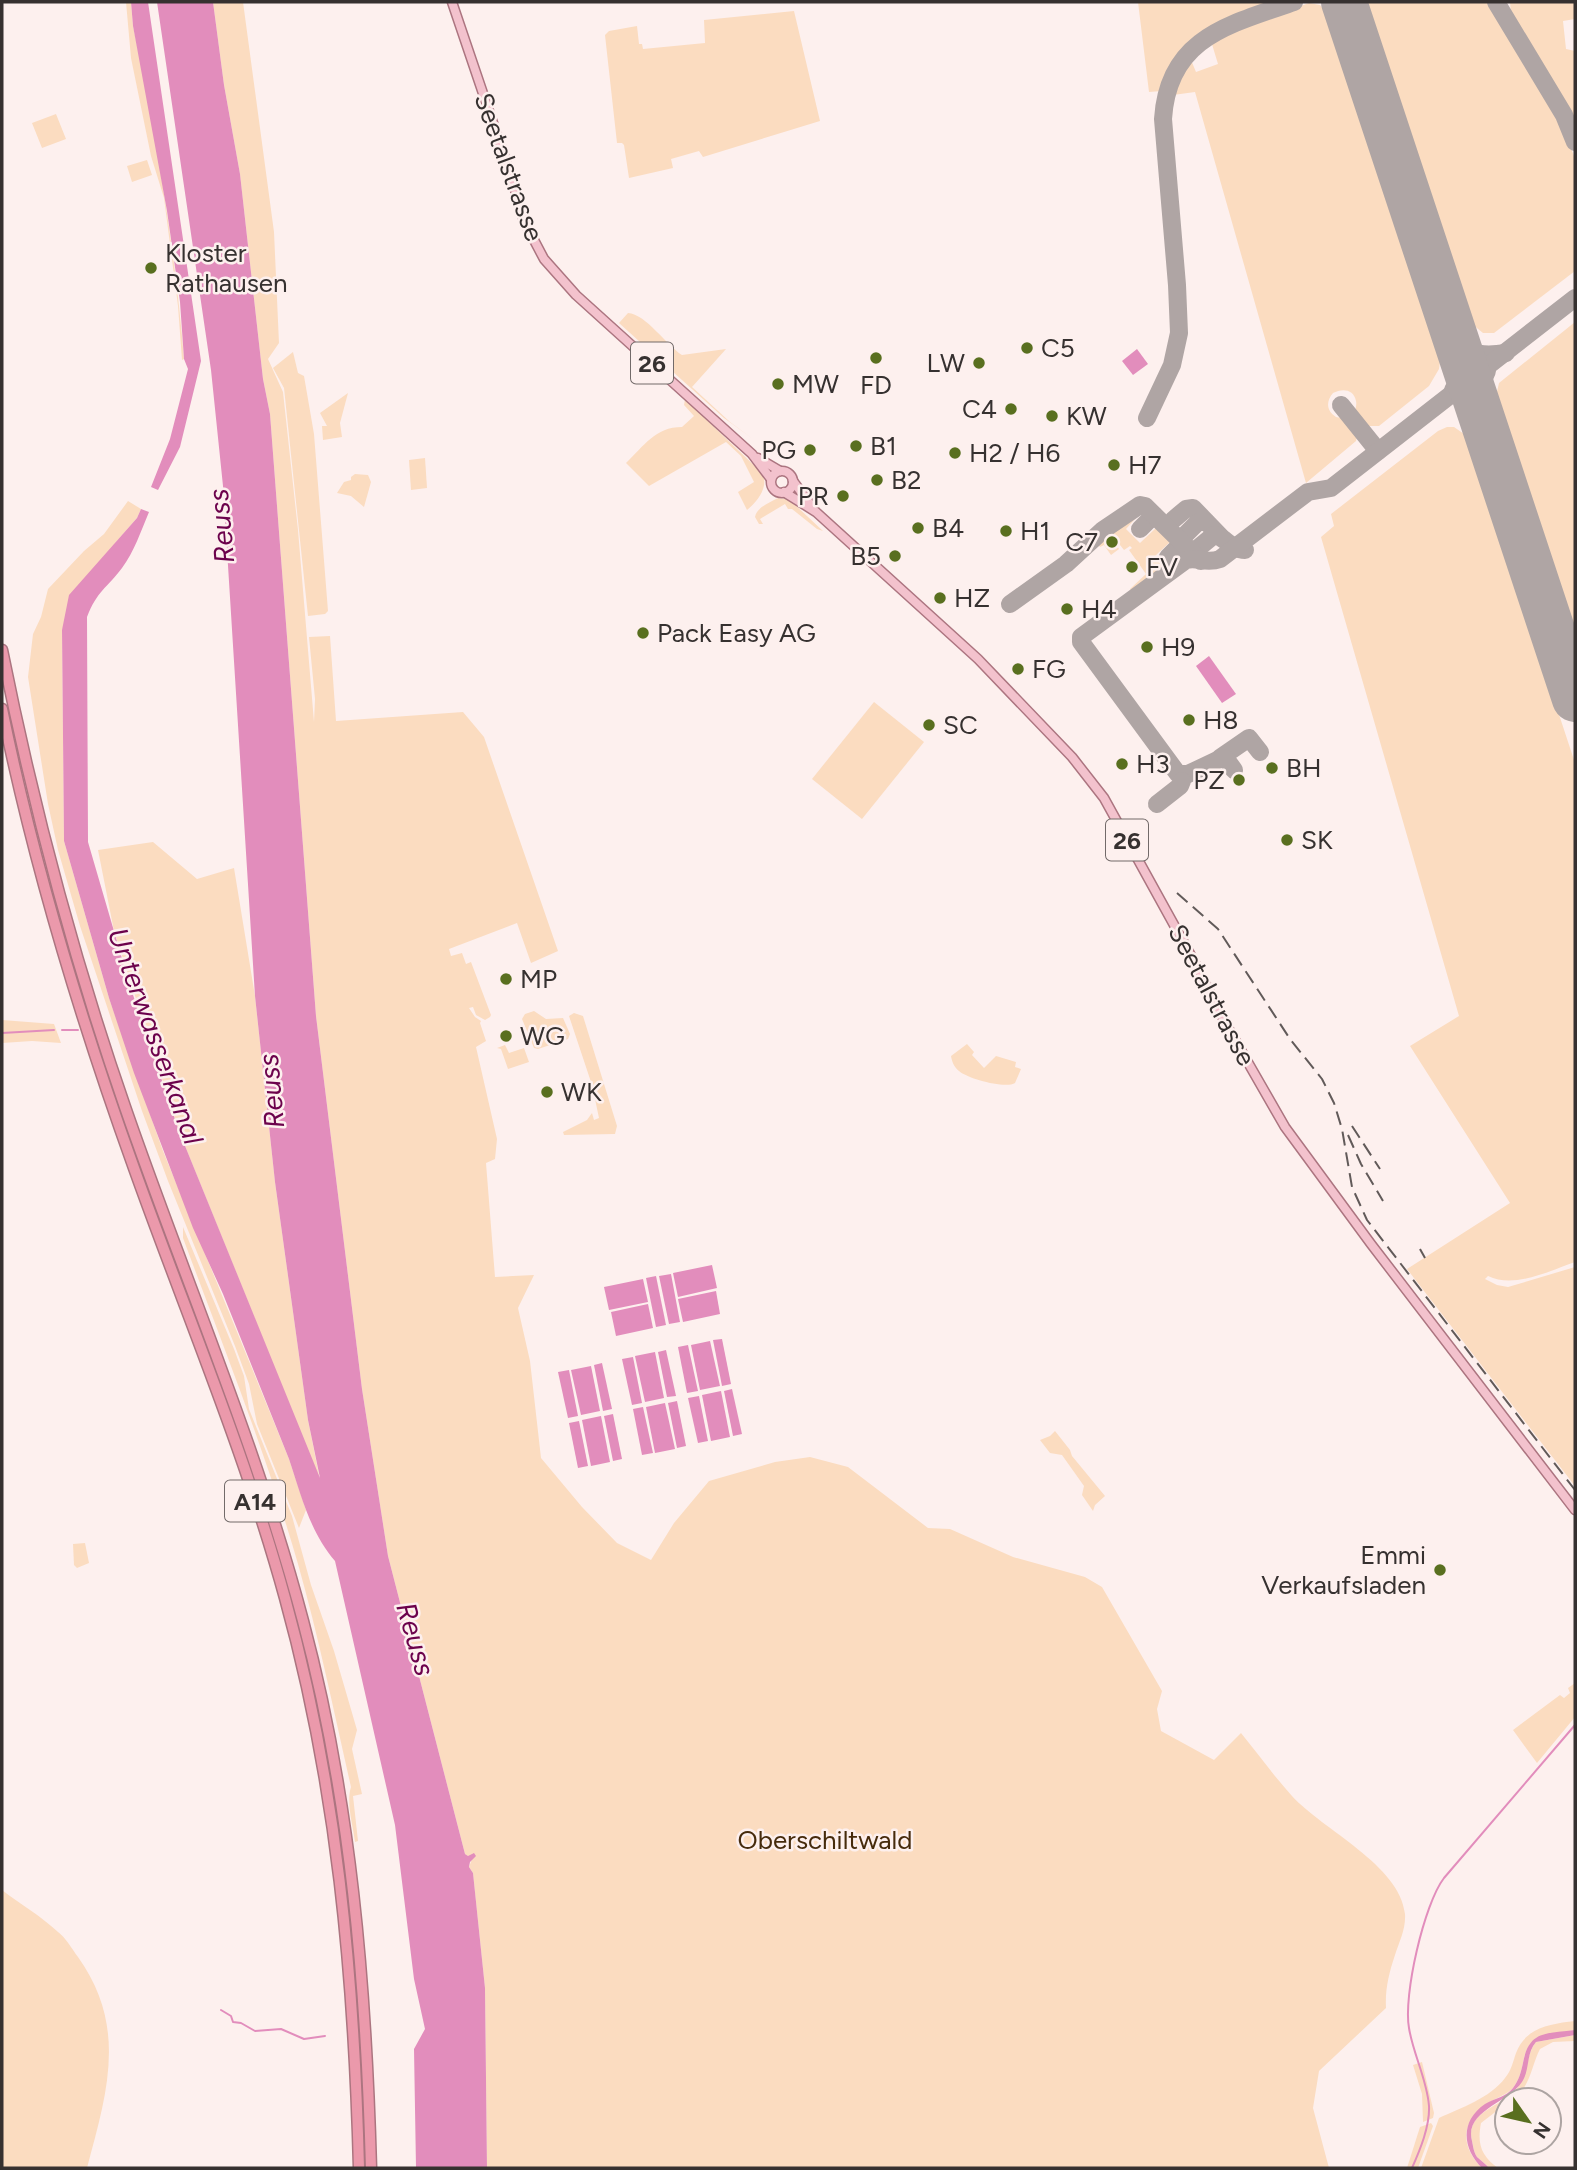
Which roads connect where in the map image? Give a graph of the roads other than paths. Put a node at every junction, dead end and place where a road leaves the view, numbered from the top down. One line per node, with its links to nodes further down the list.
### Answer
1 (452, 2): 2 (main road, Seetalstrasse / 26)
2 (752, 454): 3 (main road, Seetalstrasse / 26); 4 (main road, Seetalstrasse / 26)
3 (780, 471): 4 (main road); 5 (main road)
4 (771, 479): 6 (main road)
5 (793, 481): 6 (main road); 7 (main road, Seetalstrasse / 26)
6 (784, 492): 7 (main road, Seetalstrasse / 26)
7 (816, 512): 10 (main road, Seetalstrasse / 26)
8 (2, 650): 12 (highway, A14)
9 (2, 709): 11 (highway, A14)
10 (1575, 1510)
11 (359, 2168)
12 (371, 2168)

